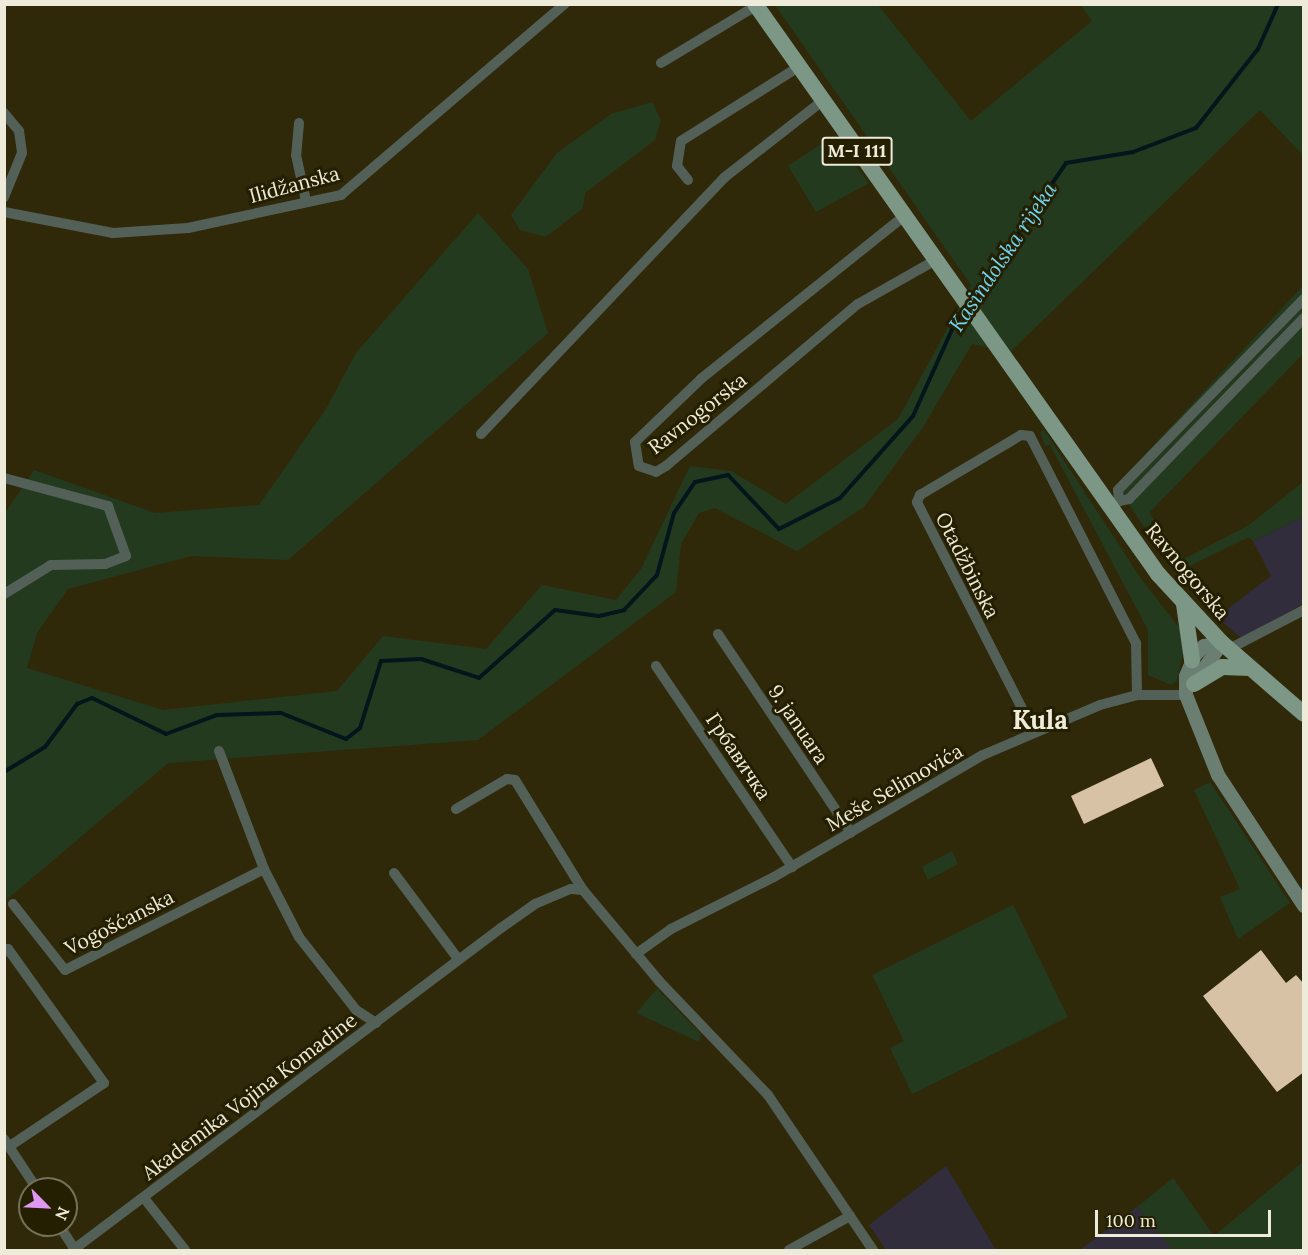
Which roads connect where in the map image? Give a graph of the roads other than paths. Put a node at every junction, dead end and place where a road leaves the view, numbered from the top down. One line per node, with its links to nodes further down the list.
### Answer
1 (565, 4): 10 (street, Ilidžanska)
2 (755, 5): 3 (street); 4 (main road, Ravnogorska / M-I 111)
3 (661, 63)
4 (797, 68): 5 (main road, Ravnogorska / M-I 111); 8 (street)
5 (821, 102): 12 (main road, Ravnogorska / M-I 111); 16 (street)
6 (4, 112): 9 (street)
7 (299, 123): 10 (street)
8 (688, 180)
9 (4, 197)
10 (306, 201): 11 (street, Ilidžanska)
11 (4, 212)
12 (903, 217): 13 (main road, Ravnogorska / M-I 111); 13 (street, Ravnogorska)
13 (934, 261): 18 (main road, Ravnogorska / M-I 111)
14 (1304, 299): 18 (street)
15 (1304, 318): 18 (street)
16 (481, 434)
17 (4, 478): 19 (street)
18 (1115, 504): 20 (main road, Ravnogorska / M-I 111)
19 (4, 594)
20 (1184, 603): 23 (main road, Ravnogorska / M-I 111); 24 (main road)
21 (1304, 610): 23 (street)
22 (718, 634): 33 (street, 9. januara)
23 (1226, 646): 24 (main road); 26 (main road, Ravnogorska / M-I 111); 27 (main road)
24 (1192, 660): 27 (main road)
25 (656, 666): 34 (street, Грбавичка)
26 (1250, 668): 27 (main road); 29 (main road, Ravnogorska / M-I 111)
27 (1190, 689): 28 (street, Meše Selimovića); 39 (main road)
28 (1137, 695): 30 (street, Meše Selimovića); 30 (street, Otadžbinska)
29 (1302, 711)
30 (1034, 732): 33 (street, Meše Selimovića)
31 (219, 751): 35 (street)
32 (456, 808): 37 (street)
33 (850, 833): 34 (street, Meše Selimovića)
34 (792, 867): 41 (street, Meše Selimovića)
35 (264, 869): 38 (street, Vogošćanska); 43 (street)
36 (394, 873): 42 (street)
37 (583, 890): 41 (street); 42 (street)
38 (13, 904)
39 (1304, 906)
40 (4, 952): 44 (street)
41 (636, 954): 47 (street)
42 (458, 959): 43 (street)
43 (376, 1023): 46 (street, Akademika Vojina Komadine)
44 (7, 1142): 45 (street)
45 (29, 1177)
46 (144, 1198): 49 (street, Akademika Vojina Komadine); 50 (street, Akademika Vojina Komadine)
47 (850, 1216): 51 (street); 52 (street)
48 (66, 1237): 49 (street, Akademika Vojina Komadine)
49 (74, 1250)
50 (185, 1251)
51 (789, 1251)
52 (873, 1251)

